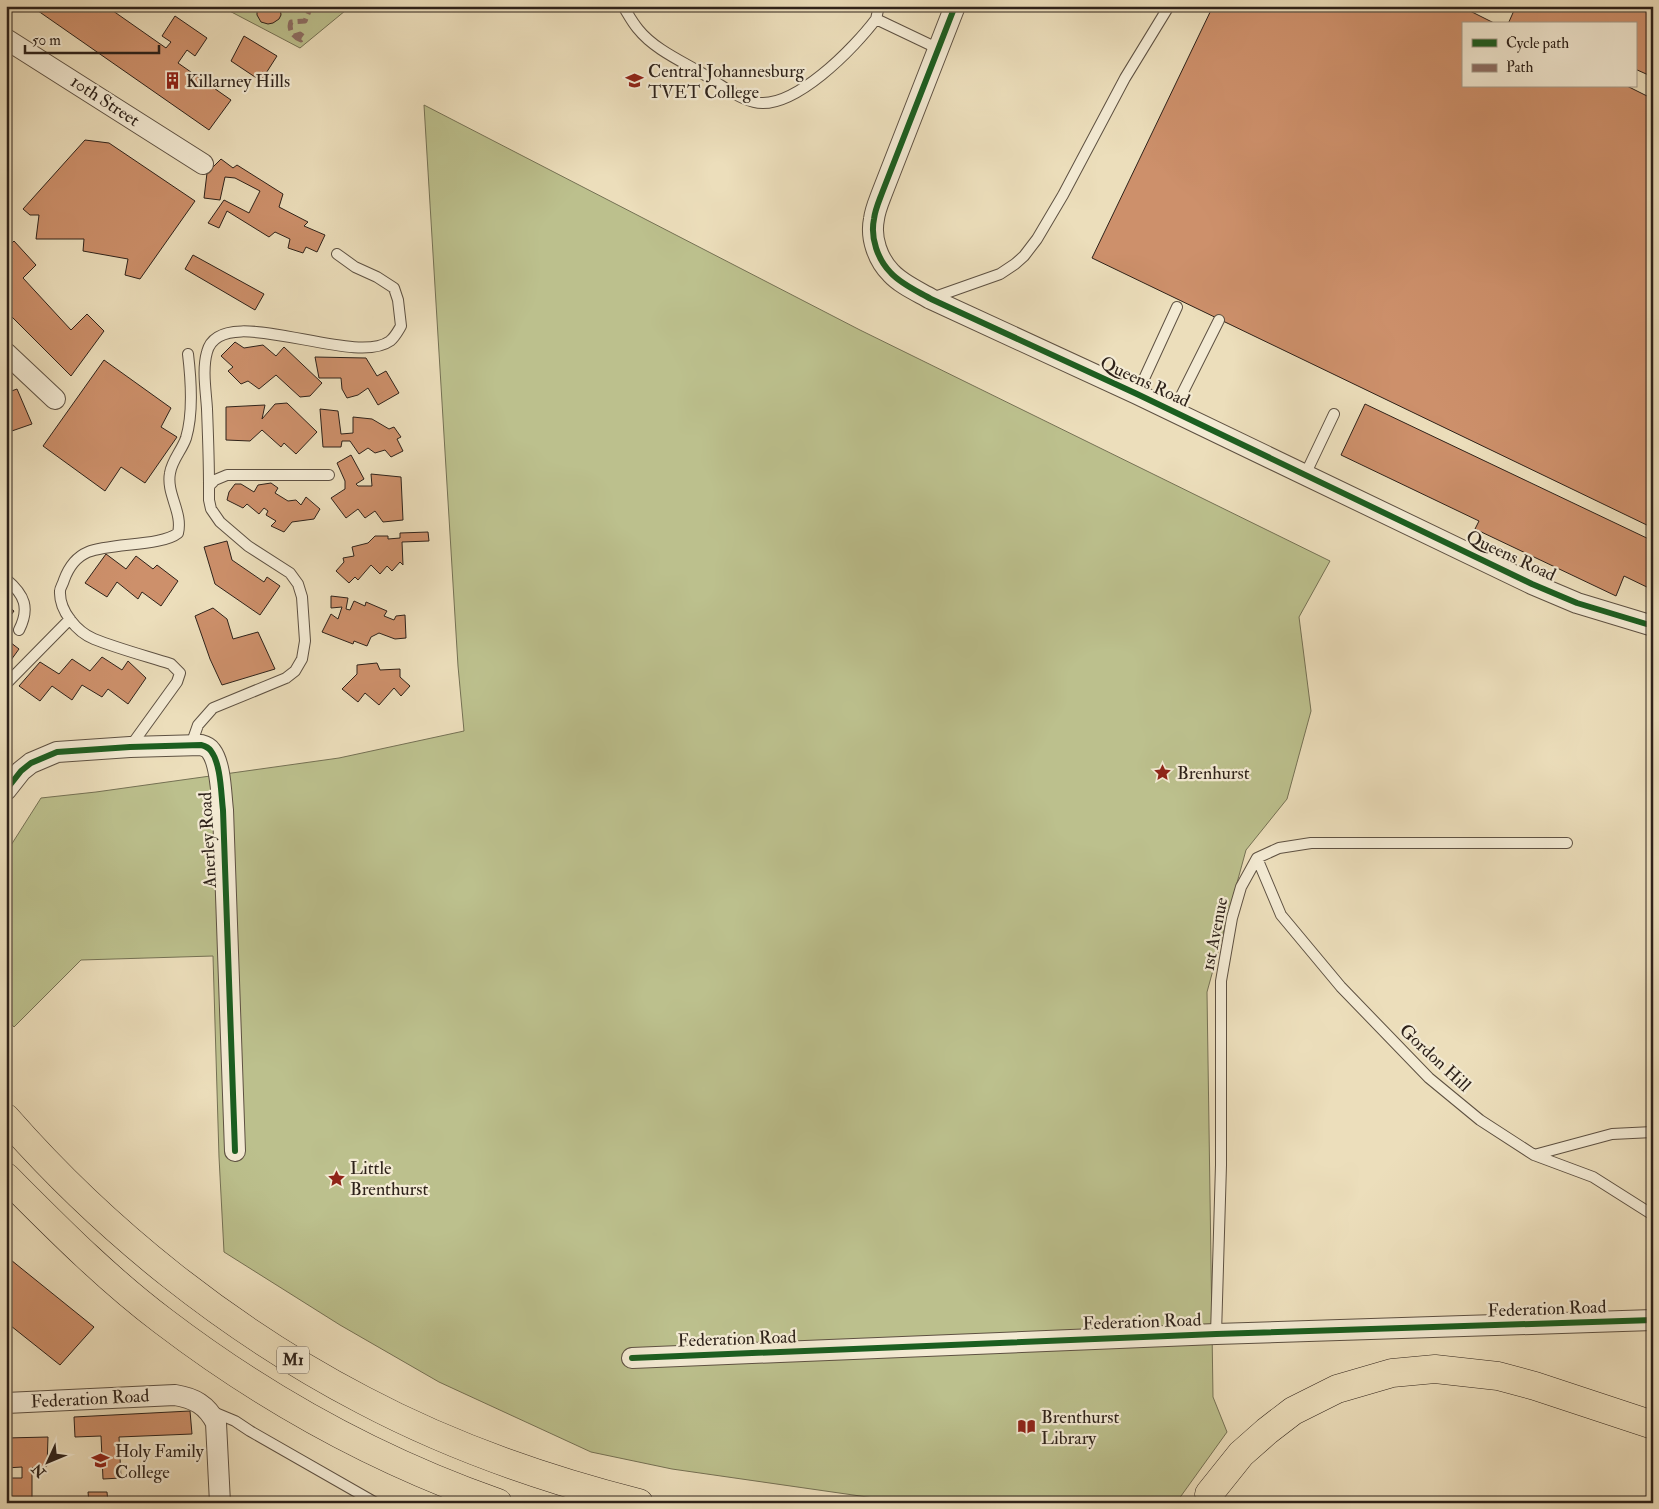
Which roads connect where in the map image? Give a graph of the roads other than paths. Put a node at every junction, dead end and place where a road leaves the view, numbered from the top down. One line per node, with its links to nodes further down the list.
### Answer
1 (623, 6): 5 (lane)
2 (880, 6): 5 (lane)
3 (955, 6): 7 (street, Queens Road)
4 (1169, 6): 10 (lane)
5 (876, 19): 7 (lane)
6 (6, 39): 8 (street, 10th Street)
7 (939, 49): 10 (street, Queens Road)
8 (203, 164)
9 (336, 254): 21 (lane)
10 (931, 299): 15 (street, Queens Road)
11 (1177, 307): 15 (lane)
12 (1220, 320): 17 (lane)
13 (6, 354): 16 (street)
14 (188, 354): 23 (lane)
15 (1137, 394): 17 (street, Queens Road)
16 (55, 399)
17 (1173, 412): 20 (street, Queens Road)
18 (1334, 414): 20 (lane)
19 (329, 475): 21 (lane)
20 (1305, 475): 24 (street, Queens Road)
21 (209, 486): 27 (lane)
22 (6, 579): 25 (lane)
23 (70, 619): 26 (lane); 28 (lane)
24 (1653, 626)
25 (19, 630)
26 (6, 684)
27 (191, 745): 28 (street, Anerley Road); 34 (street, Anerley Road)
28 (130, 747): 29 (street, Anerley Road)
29 (6, 790)
30 (1567, 843): 31 (lane)
31 (1257, 858): 35 (lane, Gordon Hill); 39 (lane, 1st Avenue)
32 (6, 1118): 48 (highway, M1)
33 (1653, 1132): 35 (lane)
34 (235, 1151)
35 (1534, 1154): 37 (lane, Gordon Hill)
36 (6, 1177): 47 (highway, M1)
37 (1653, 1214)
38 (1653, 1320): 39 (street, Federation Road)
39 (1216, 1334): 40 (street, Federation Road)
40 (632, 1358)
41 (6, 1403): 42 (street, Federation Road)
42 (207, 1410): 45 (street); 46 (lane)
43 (1653, 1425): 44 (highway)
44 (1209, 1494)
45 (220, 1503)
46 (376, 1503)
47 (498, 1503)
48 (639, 1503)

